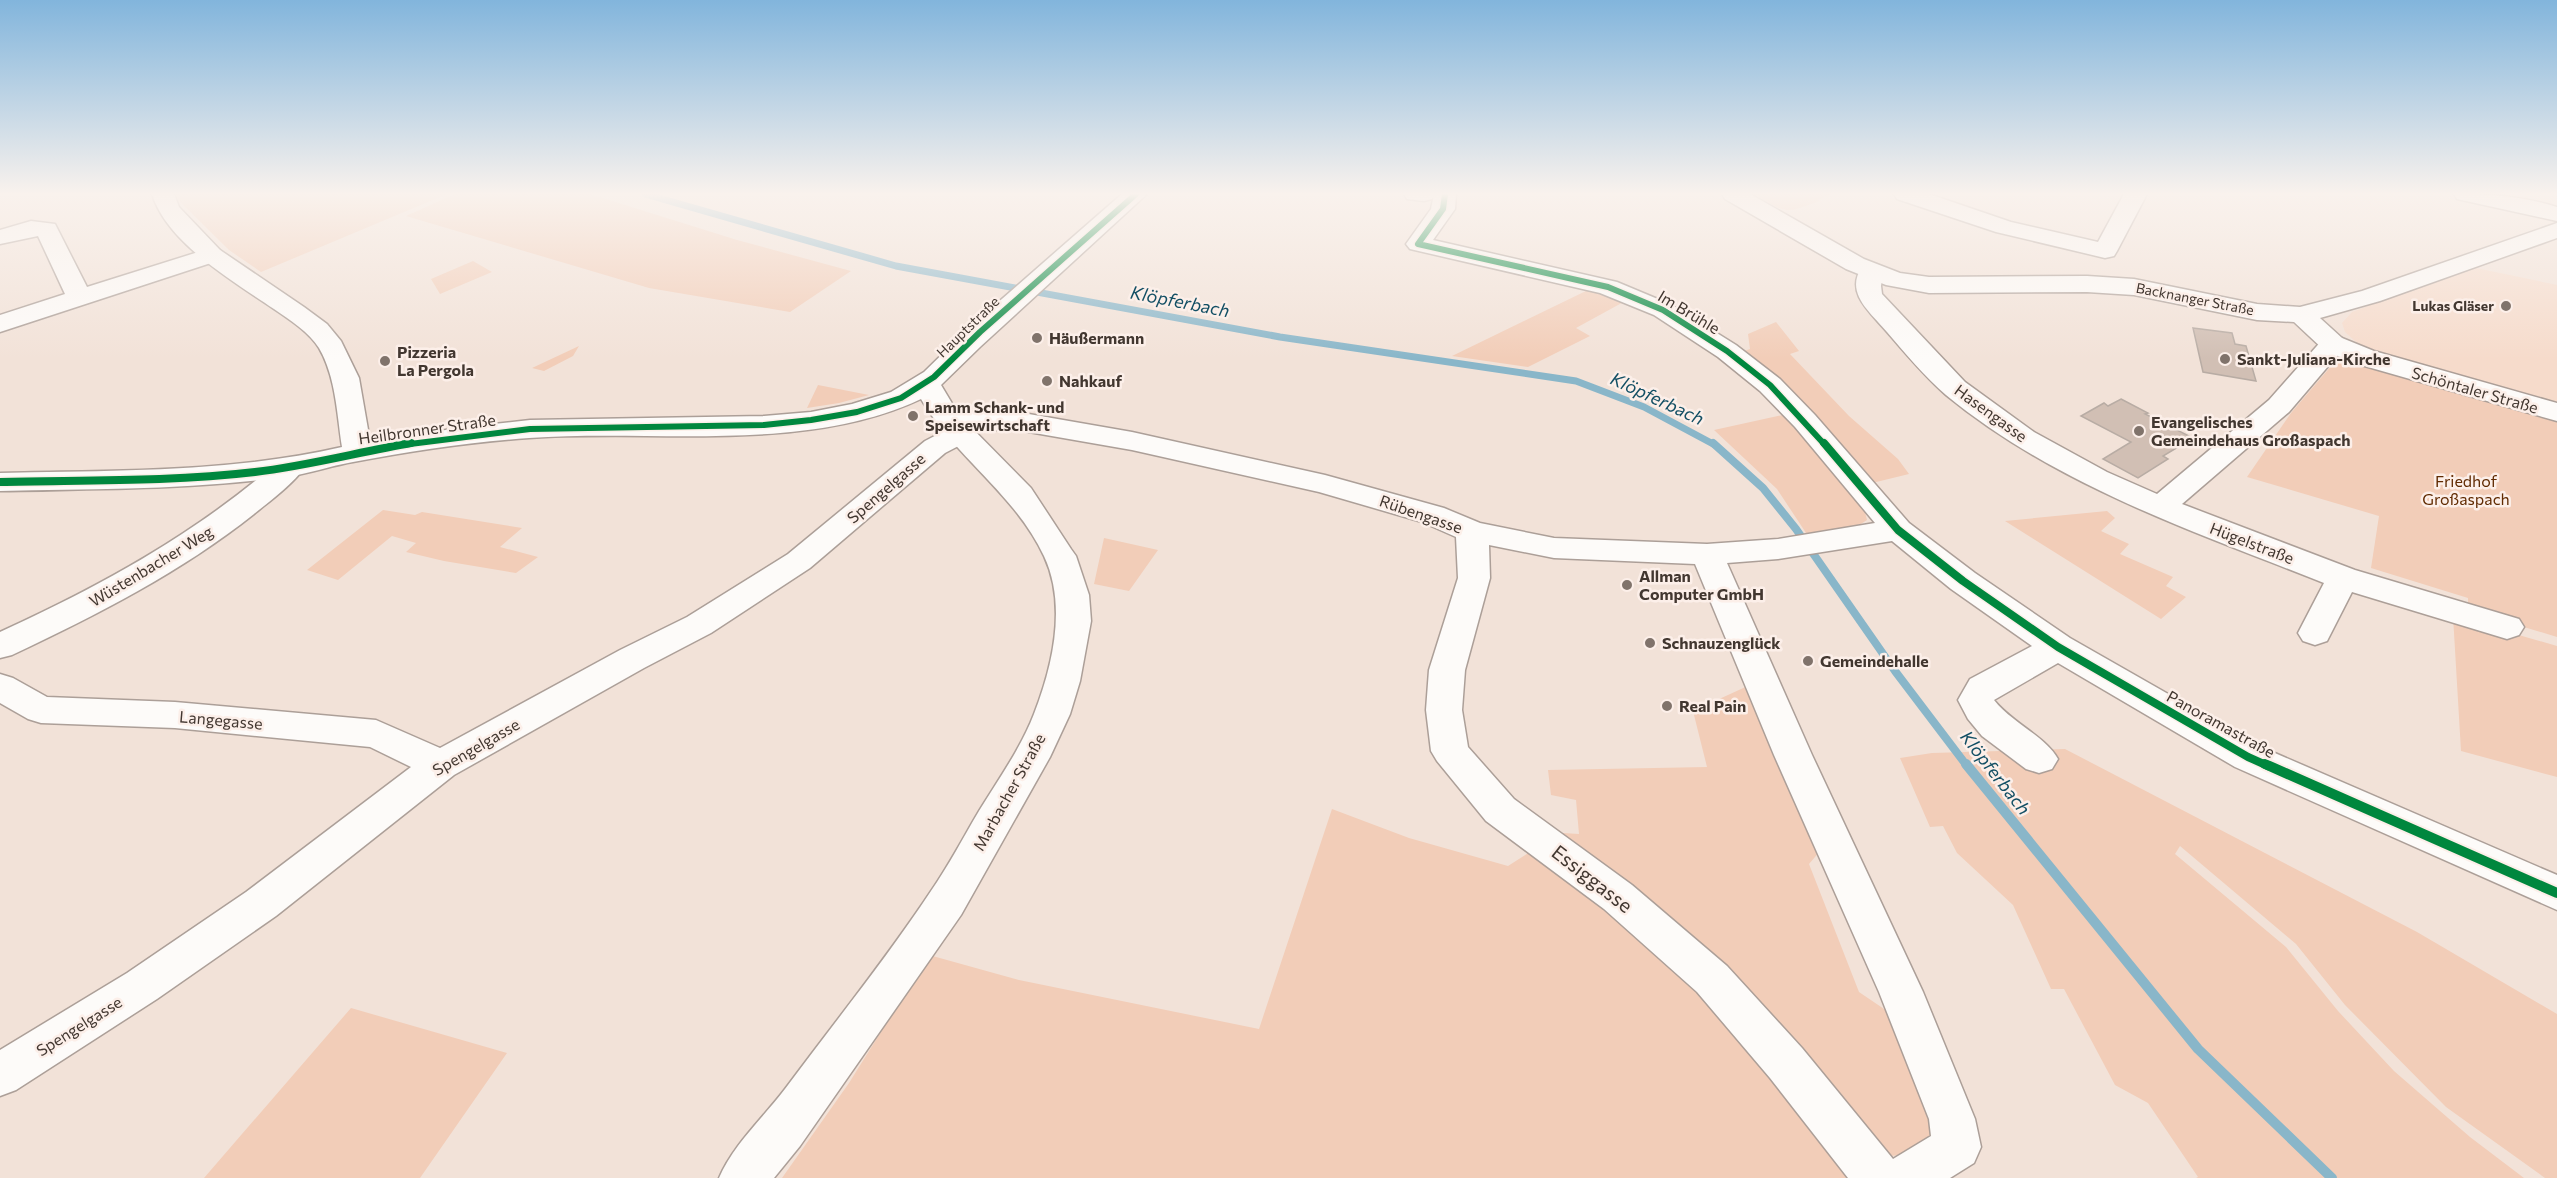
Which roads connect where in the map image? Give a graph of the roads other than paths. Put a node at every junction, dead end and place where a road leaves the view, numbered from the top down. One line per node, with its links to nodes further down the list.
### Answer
1 (57, 249): 9 (street)
2 (205, 249): 7 (street)
3 (1074, 249): 13 (street, Hauptstraße)
4 (1440, 249): 20 (street, Im Brühle)
5 (1830, 249): 8 (street, Backnanger Straße)
6 (2504, 249): 10 (street, Backnanger Straße)
7 (211, 255): 9 (street); 16 (street)
8 (1871, 272): 10 (street, Backnanger Straße); 19 (street, Hasengasse)
9 (79, 297): 11 (street)
10 (2301, 315): 12 (street, Schöntaler Straße)
11 (0, 324)
12 (2333, 344): 14 (street, Schöntaler Straße); 19 (street)
13 (927, 384): 15 (street, Marbacher Straße); 16 (street, Heilbronner Straße)
14 (2557, 412)
15 (954, 427): 21 (street, Rübengasse); 30 (street, Spengelgasse); 33 (street, Marbacher Straße)
16 (357, 452): 17 (street, Heilbronner Straße)
17 (290, 467): 18 (street, Heilbronner Straße); 26 (street, Wüstenbacher Weg)
18 (0, 482)
19 (2160, 507): 23 (street, Hügelstraße)
20 (1898, 530): 22 (street, Rübengasse); 27 (street, Panoramastraße)
21 (1472, 532): 22 (street, Rübengasse); 34 (street, Essiggasse)
22 (1707, 554): 35 (street)
23 (2343, 578): 24 (street, Hügelstraße); 25 (street)
24 (2507, 627)
25 (2315, 633)
26 (0, 646)
27 (2058, 647): 29 (street); 31 (street, Panoramastraße)
28 (0, 687): 30 (street, Langegasse)
29 (2039, 759)
30 (441, 765): 32 (street, Spengelgasse)
31 (2557, 893)
32 (0, 1075)
33 (743, 1178)
34 (1878, 1178)
35 (1906, 1178)

